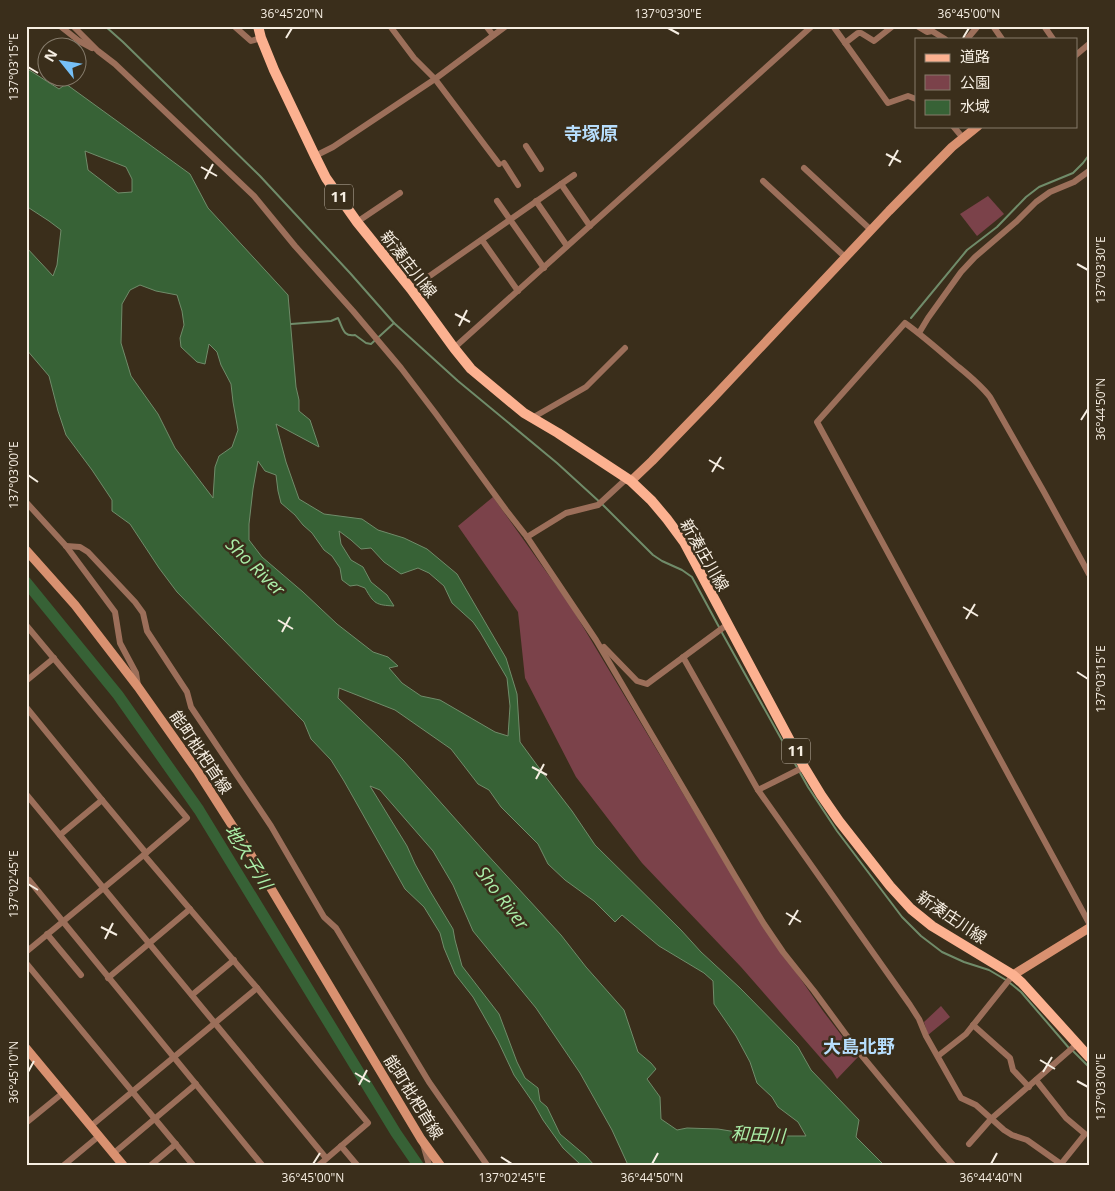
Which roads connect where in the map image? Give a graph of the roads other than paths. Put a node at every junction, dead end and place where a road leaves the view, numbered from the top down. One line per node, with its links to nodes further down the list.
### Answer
1 (60, 26): 24 (street)
2 (73, 26): 24 (street)
3 (234, 26): 17 (street)
4 (258, 26): 17 (main road, 新湊庄川線 / 11)
5 (390, 26): 26 (street)
6 (486, 26): 16 (street)
7 (506, 26): 16 (street)
8 (812, 26): 45 (street)
9 (833, 26): 22 (street)
10 (893, 26): 22 (street)
11 (916, 26): 15 (street)
12 (978, 26): 19 (street)
13 (992, 26): 20 (street)
14 (1044, 26): 21 (street)
15 (933, 29): 18 (street)
16 (493, 35): 26 (street)
17 (261, 38): 32 (main road, 新湊庄川線 / 11)
18 (944, 38)
19 (968, 38)
20 (1001, 38)
21 (1052, 38)
22 (845, 43): 27 (street)
23 (1089, 44): 25 (street)
24 (98, 51): 59 (street)
25 (1078, 53)
26 (435, 79): 32 (street); 39 (street)
27 (915, 99)
28 (955, 128): 30 (street)
29 (976, 128): 30 (street)
30 (963, 138): 46 (street)
31 (526, 146): 34 (street)
32 (315, 156): 44 (main road, 新湊庄川線 / 11)
33 (804, 168): 46 (street)
34 (541, 169)
35 (1089, 171): 53 (street)
36 (574, 175): 38 (street)
37 (763, 181): 49 (street)
38 (561, 184): 42 (street); 45 (street)
39 (518, 185)
40 (400, 193): 44 (street)
41 (497, 200): 43 (street)
42 (536, 201): 43 (street); 48 (street)
43 (510, 220): 47 (street); 50 (street)
44 (357, 222): 51 (main road, 新湊庄川線 / 11)
45 (590, 226): 48 (street)
46 (871, 230): 49 (street)
47 (482, 240): 51 (street); 52 (street)
48 (567, 246): 50 (street)
49 (845, 257): 57 (street)
50 (544, 268): 52 (street)
51 (411, 290): 54 (main road, 新湊庄川線 / 11)
52 (518, 291): 54 (street)
53 (919, 333): 62 (street); 81 (street)
54 (454, 348): 56 (main road, 新湊庄川線 / 11)
55 (625, 348): 56 (street)
56 (532, 418): 57 (main road, 新湊庄川線 / 11)
57 (631, 481): 59 (street); 63 (main road, 新湊庄川線 / 11)
58 (26, 502): 60 (street)
59 (527, 537): 65 (street)
60 (66, 546): 69 (street); 126 (street)
61 (26, 550): 69 (street, 能町枇杷首線)
62 (1089, 574)
63 (728, 624): 66 (street); 71 (main road, 新湊庄川線 / 11)
64 (28, 630): 67 (street)
65 (596, 640): 66 (street); 127 (street)
66 (683, 657): 72 (street)
67 (54, 658): 68 (street); 76 (street)
68 (26, 681)
69 (138, 688): 111 (street, 能町枇杷首線)
70 (26, 707): 74 (street)
71 (804, 767): 72 (street); 89 (main road, 新湊庄川線 / 11)
72 (758, 790): 97 (street)
73 (26, 794): 75 (street)
74 (102, 800): 75 (street); 76 (street)
75 (60, 835): 78 (street)
76 (145, 854): 78 (street); 79 (street)
77 (27, 880): 80 (street)
78 (103, 888): 80 (street); 84 (street)
79 (190, 909): 84 (street); 86 (street)
80 (62, 922): 83 (street); 90 (street)
81 (1089, 923)
82 (1089, 928): 89 (street)
83 (47, 934): 85 (street); 88 (street)
84 (148, 942): 90 (street); 92 (street)
85 (26, 952)
86 (234, 960): 91 (street); 92 (street)
87 (26, 963): 104 (street)
88 (81, 975)
89 (1013, 975): 94 (street); 95 (main road, 新湊庄川線 / 11)
90 (108, 978): 98 (street)
91 (257, 988): 93 (street); 114 (street)
92 (192, 995): 93 (street)
93 (216, 1023): 98 (street); 116 (street)
94 (973, 1025): 97 (street); 102 (street)
95 (1077, 1044): 99 (main road, 新湊庄川線 / 11); 100 (street)
96 (26, 1048): 103 (street)
97 (938, 1056): 106 (street)
98 (174, 1057): 101 (street); 104 (street)
99 (1089, 1057)
100 (1036, 1080): 102 (street); 109 (street)
101 (196, 1084): 105 (street); 121 (street)
102 (1029, 1087): 106 (street)
103 (64, 1092): 107 (street); 108 (street)
104 (133, 1092): 105 (street); 108 (street)
105 (156, 1119): 112 (street); 115 (street)
106 (991, 1119): 109 (street); 113 (street)
107 (26, 1123)
108 (92, 1126): 110 (street)
109 (1087, 1132)
110 (100, 1136): 115 (street); 117 (street)
111 (421, 1139): 124 (street); 125 (street, 能町枇杷首線)
112 (176, 1144): 119 (street); 120 (street)
113 (969, 1144)
114 (340, 1146): 116 (street); 123 (street)
115 (114, 1153): 118 (street)
116 (326, 1158): 122 (street)
117 (64, 1165)
118 (123, 1165)
119 (151, 1165)
120 (193, 1165)
121 (262, 1165)
122 (318, 1165)
123 (357, 1165)
124 (428, 1165)
125 (440, 1165)
126 (487, 1165)
127 (954, 1165)

